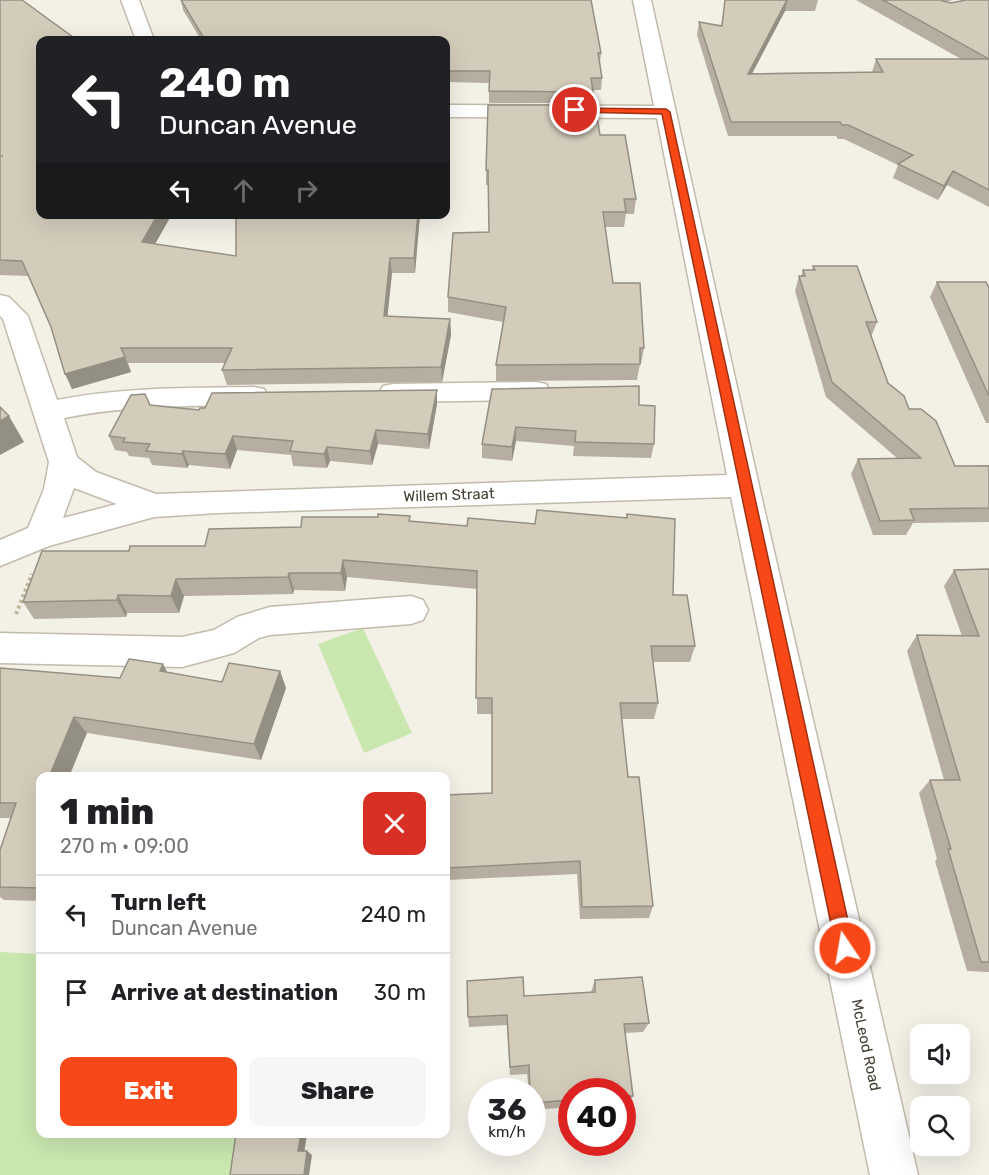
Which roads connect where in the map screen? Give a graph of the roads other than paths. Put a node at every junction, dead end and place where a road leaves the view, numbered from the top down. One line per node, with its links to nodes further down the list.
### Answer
1 (130, 0): 3 (street)
2 (642, 0): 5 (street, McLeod Road)
3 (144, 36)
4 (450, 111): 5 (street)
5 (666, 112): 12 (street, McLeod Road)
6 (0, 303): 10 (street)
7 (558, 390): 8 (street)
8 (368, 394)
9 (285, 395): 10 (street)
10 (47, 412): 11 (street)
11 (64, 462): 13 (street, Willem Straat); 14 (street)
12 (744, 486): 13 (street, Willem Straat); 18 (street, McLeod Road)
13 (154, 506): 14 (street, Willem Straat)
14 (41, 536): 15 (street, Willem Straat)
15 (0, 554)
16 (411, 610): 17 (street)
17 (7, 633)
18 (894, 1175)

